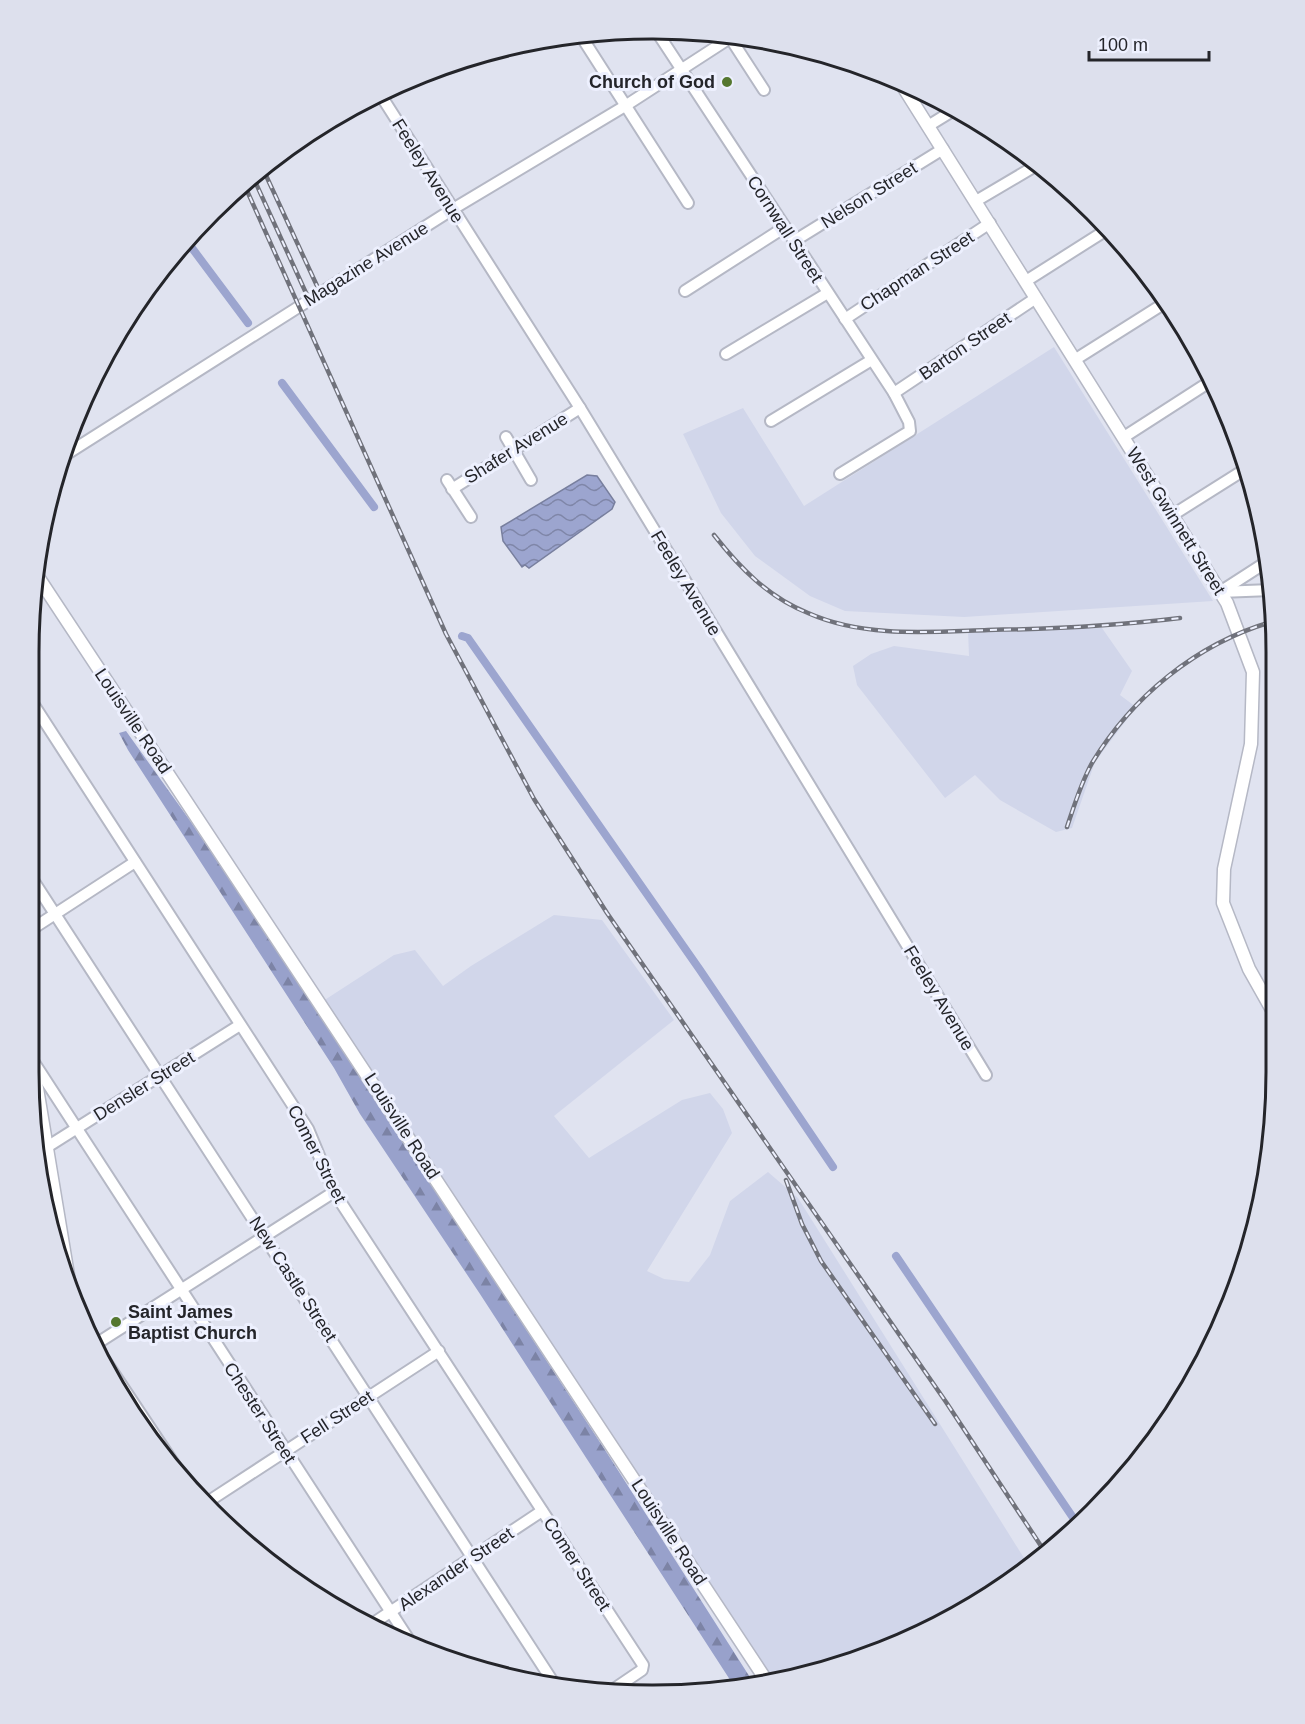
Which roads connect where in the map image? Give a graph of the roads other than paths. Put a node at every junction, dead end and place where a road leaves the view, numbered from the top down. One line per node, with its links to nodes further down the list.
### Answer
1 (661, 39): 5 (street, Cornwall Street)
2 (585, 43): 9 (street)
3 (722, 43): 5 (street, Magazine Avenue)
4 (736, 45): 6 (street)
5 (681, 70): 9 (street, Magazine Avenue); 18 (street, Cornwall Street)
6 (765, 90)
7 (909, 95): 11 (main road, West Gwinnett Street)
8 (384, 101): 16 (street, Feeley Avenue)
9 (625, 106): 15 (street); 16 (street, Magazine Avenue)
10 (947, 114): 11 (street)
11 (928, 126): 12 (main road, West Gwinnett Street)
12 (943, 149): 14 (main road, West Gwinnett Street); 20 (street, Nelson Street)
13 (1030, 169): 14 (street)
14 (976, 201): 17 (main road, West Gwinnett Street)
15 (688, 203)
16 (453, 209): 32 (street, Feeley Avenue); 36 (street, Magazine Avenue)
17 (990, 223): 21 (main road, West Gwinnett Street); 26 (street, Chapman Street)
18 (785, 227): 20 (street, Cornwall Street); 22 (street)
19 (1100, 234): 21 (street)
20 (794, 241): 23 (street, Cornwall Street)
21 (1026, 281): 24 (main road, West Gwinnett Street)
22 (685, 291)
23 (826, 294): 26 (street, Cornwall Street); 27 (street)
24 (1036, 298): 28 (main road, West Gwinnett Street); 31 (street, Barton Street)
25 (1159, 307): 28 (street)
26 (845, 319): 29 (street, Cornwall Street)
27 (726, 354)
28 (1076, 359): 35 (main road, West Gwinnett Street)
29 (870, 361): 31 (street, Cornwall Street); 33 (street)
30 (1205, 385): 35 (street)
31 (894, 393): 39 (street, Cornwall Street)
32 (580, 408): 37 (street, Shafer Avenue); 55 (street, Feeley Avenue)
33 (771, 421)
34 (506, 437): 37 (street)
35 (1124, 437): 41 (main road, West Gwinnett Street)
36 (74, 450)
37 (513, 450): 40 (street); 42 (street, Shafer Avenue)
38 (1239, 473): 41 (street)
39 (840, 474)
40 (531, 480)
41 (1171, 516): 46 (main road, West Gwinnett Street)
42 (471, 517)
43 (1260, 566): 46 (street)
44 (43, 584): 74 (main road, Louisville Road)
45 (1263, 590): 46 (street)
46 (1220, 592): 52 (main road, West Gwinnett Street)
47 (39, 713): 48 (street, Comer Street)
48 (135, 862): 50 (street); 53 (street, Comer Street)
49 (39, 889): 50 (street, New Castle Street)
50 (55, 914): 51 (street); 56 (street, New Castle Street)
51 (39, 924)
52 (1266, 999)
53 (240, 1025): 56 (street, Densler Street); 61 (street, Comer Street)
54 (39, 1070): 58 (street, Chester Street)
55 (986, 1075)
56 (161, 1076): 58 (street, Densler Street); 62 (street, New Castle Street)
57 (40, 1099): 59 (main road)
58 (76, 1128): 59 (street, Densler Street); 63 (street, Chester Street)
59 (48, 1147): 60 (main road)
60 (50, 1187)
61 (334, 1192): 62 (street); 65 (street, Comer Street)
62 (264, 1236): 63 (street); 66 (street, New Castle Street)
63 (180, 1290): 64 (street); 67 (street, Chester Street)
64 (101, 1341)
65 (439, 1351): 66 (street, Fell Street); 69 (street, Comer Street)
66 (369, 1397): 67 (street, Fell Street); 70 (street, New Castle Street)
67 (285, 1451): 68 (street, Fell Street); 71 (street, Chester Street)
68 (213, 1499)
69 (542, 1511): 70 (street, Alexander Street); 76 (street, Comer Street)
70 (472, 1557): 71 (street, Alexander Street); 75 (street, New Castle Street)
71 (392, 1612): 72 (street, Alexander Street); 73 (street, Chester Street)
72 (378, 1620)
73 (404, 1632)
74 (763, 1675)
75 (549, 1676)
76 (621, 1684)

